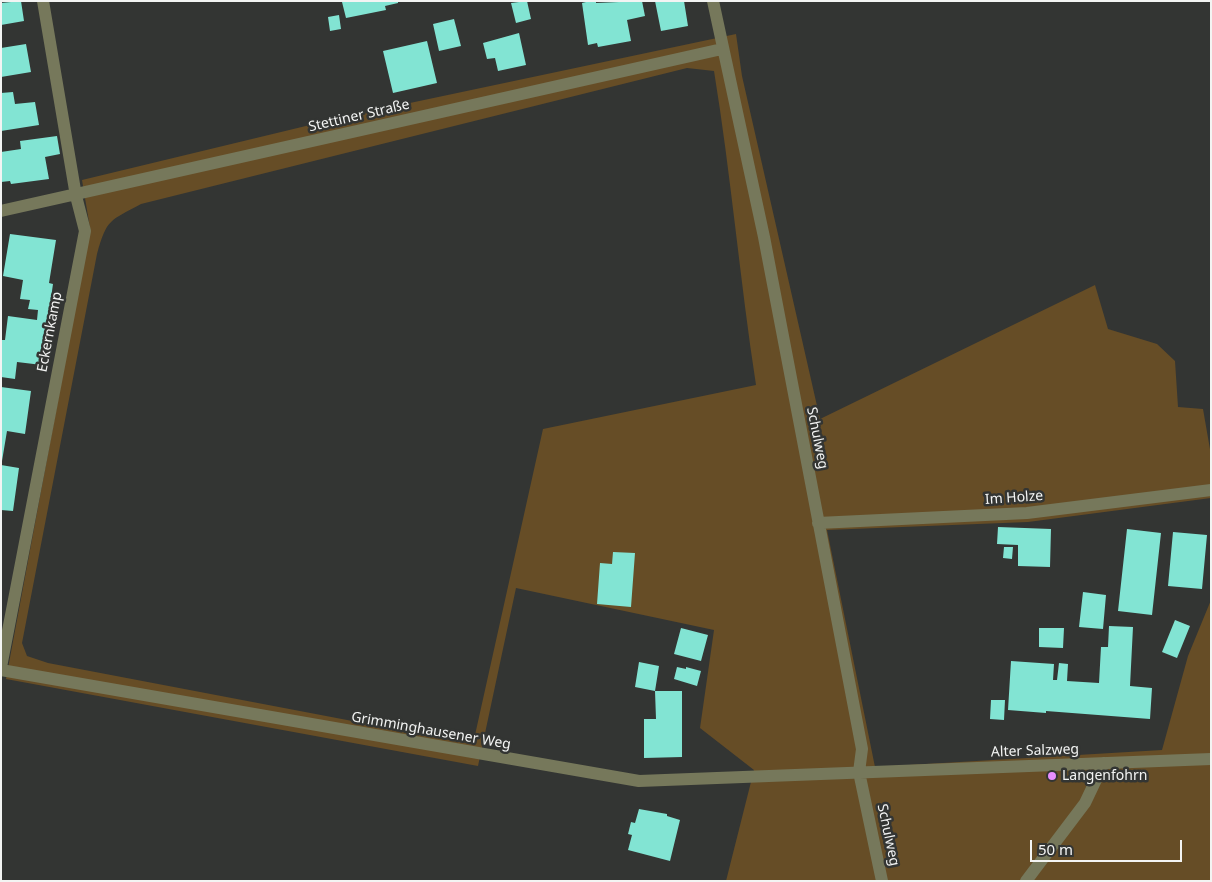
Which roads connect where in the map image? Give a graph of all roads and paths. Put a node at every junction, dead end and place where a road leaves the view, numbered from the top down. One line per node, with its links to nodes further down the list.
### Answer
1 (43, 1): 4 (street, Eckernkamp)
2 (713, 1): 3 (street, Schulweg)
3 (722, 49): 4 (street, Stettiner Straße); 7 (street, Schulweg)
4 (76, 196): 5 (street, Stettiner Straße); 8 (street, Eckernkamp)
5 (1, 211)
6 (1211, 490): 7 (street, Im Holze)
7 (818, 523): 11 (street, Schulweg)
8 (1, 668): 11 (street, Grimminghausener Weg)
9 (1211, 759): 10 (street, Alter Salzweg)
10 (1104, 763): 11 (street, Alter Salzweg); 13 (street)
11 (859, 772): 12 (street, Schulweg)
12 (882, 881)
13 (1026, 881)

